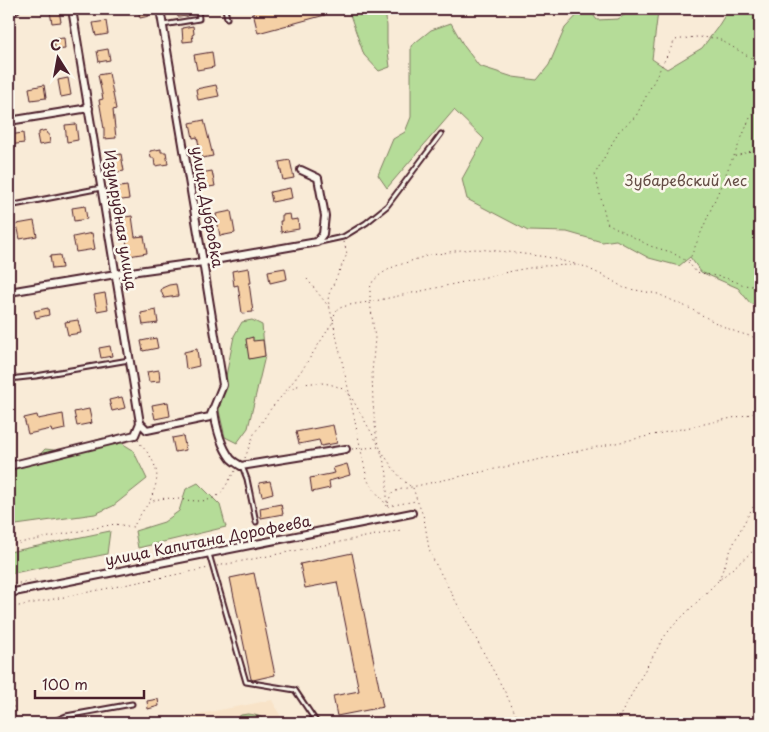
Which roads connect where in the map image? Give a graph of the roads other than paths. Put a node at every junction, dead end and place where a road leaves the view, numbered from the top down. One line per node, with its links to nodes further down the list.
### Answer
1 (16, 9): 6 (street)
2 (72, 9): 9 (street, Изумрудная улица)
3 (160, 9): 8 (street, улица Дубровка)
4 (198, 9): 8 (lane)
5 (225, 9): 7 (lane)
6 (9, 11)
7 (227, 18)
8 (163, 26): 16 (street, улица Дубровка)
9 (89, 108): 10 (street); 13 (street, Изумрудная улица)
10 (9, 121)
11 (441, 134): 15 (lane)
12 (301, 170): 15 (street)
13 (102, 188): 14 (lane); 17 (street, Изумрудная улица)
14 (9, 206)
15 (317, 242): 16 (street)
16 (203, 262): 17 (street); 21 (street, улица Дубровка)
17 (116, 274): 18 (street); 19 (street, Изумрудная улица)
18 (9, 292)
19 (130, 359): 20 (lane); 22 (street, Изумрудная улица)
20 (9, 380)
21 (214, 408): 22 (street); 25 (street)
22 (140, 423): 24 (street)
23 (346, 450): 25 (street)
24 (9, 466)
25 (241, 466): 27 (lane)
26 (412, 514): 28 (street, улица Капитана Дорофеева)
27 (256, 522)
28 (209, 554): 29 (street, улица Капитана Дорофеева); 32 (lane)
29 (9, 593)
30 (132, 704): 31 (lane)
31 (50, 723)
32 (317, 723)

